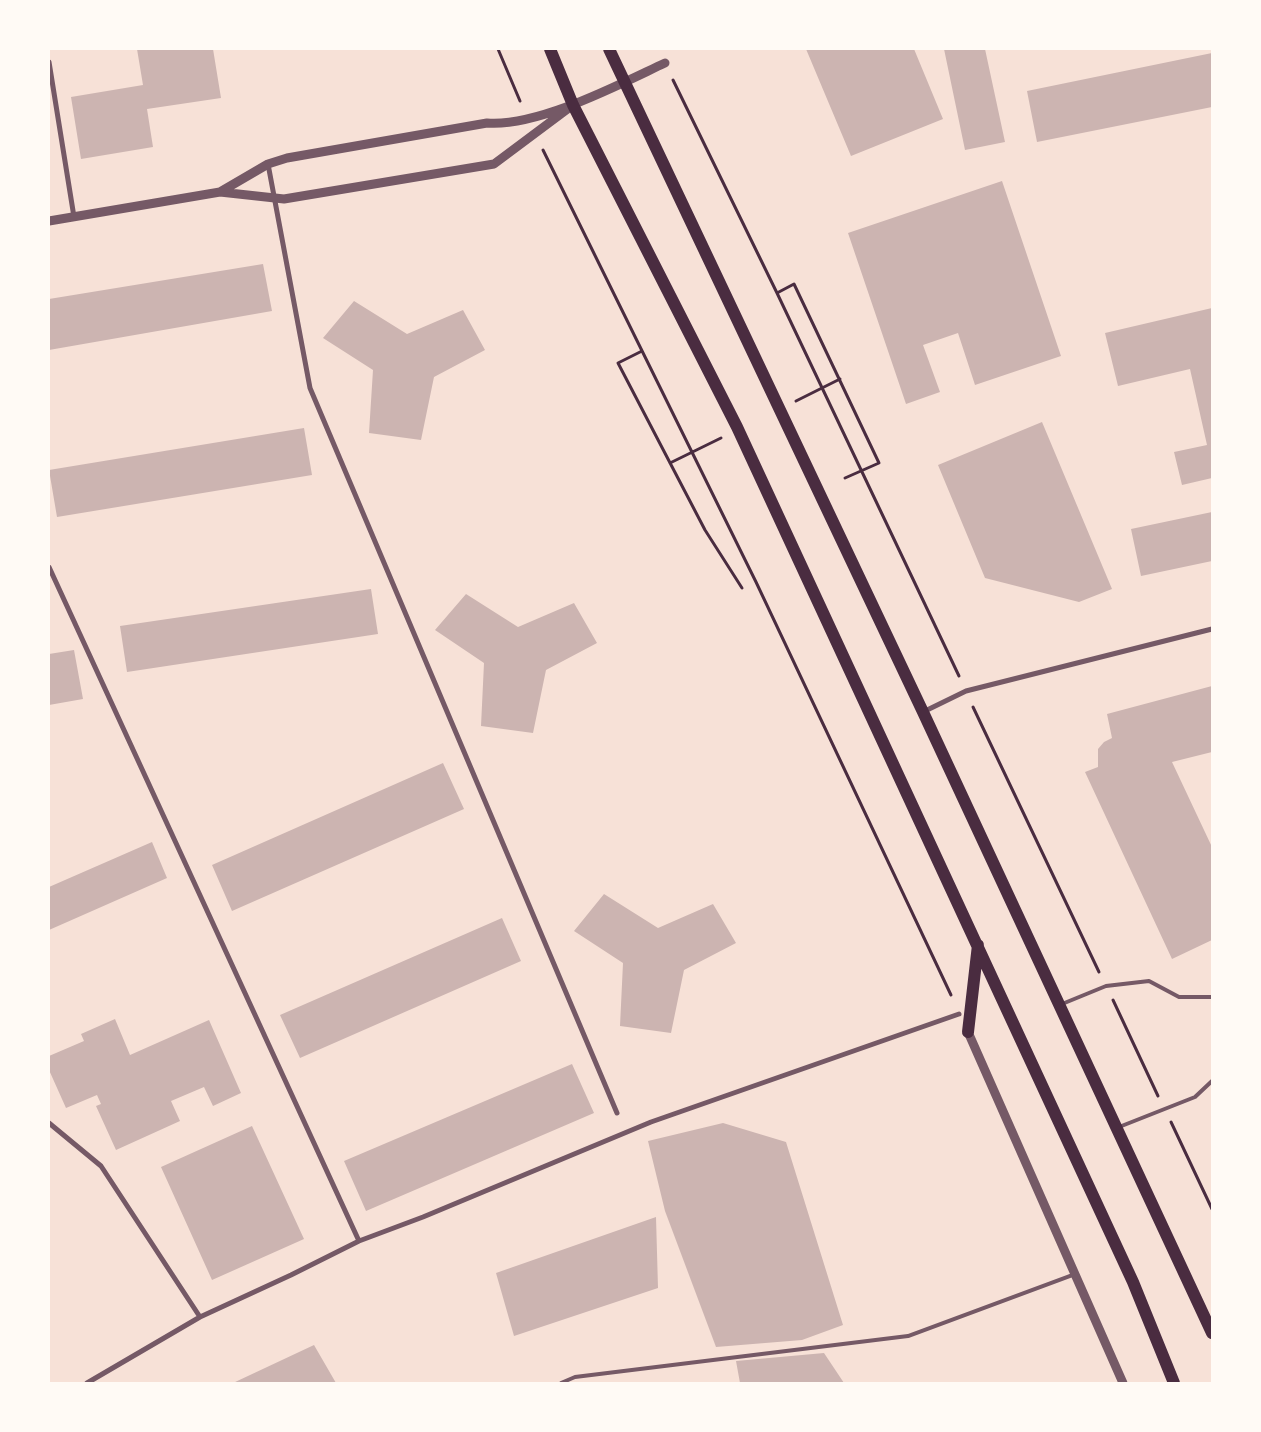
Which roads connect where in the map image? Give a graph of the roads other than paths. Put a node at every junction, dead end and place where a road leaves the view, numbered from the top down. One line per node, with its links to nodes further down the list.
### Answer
1 (550, 49): 6 (main road)
2 (609, 49): 5 (main road)
3 (49, 62): 10 (street)
4 (665, 63): 5 (street)
5 (624, 82): 6 (street); 14 (main road)
6 (573, 104): 7 (street); 9 (street); 15 (main road)
7 (268, 164): 8 (street); 9 (street)
8 (220, 192): 9 (street); 10 (street)
9 (275, 199): 21 (street)
10 (74, 217): 11 (street)
11 (49, 221)
12 (49, 567): 24 (street)
13 (1212, 629): 14 (street)
14 (923, 712): 17 (main road)
15 (978, 945): 19 (main road); 31 (main road)
16 (1212, 997): 17 (lane)
17 (1059, 1005): 23 (main road)
18 (959, 1014): 24 (street)
19 (968, 1032): 25 (street)
20 (1212, 1081): 23 (lane)
21 (617, 1113)
22 (49, 1123): 26 (street)
23 (1117, 1128): 27 (main road)
24 (360, 1240): 26 (street)
25 (1075, 1274): 29 (lane); 30 (street)
26 (200, 1317): 28 (street)
27 (1212, 1333)
28 (87, 1383)
29 (561, 1383)
30 (1123, 1383)
31 (1174, 1383)

